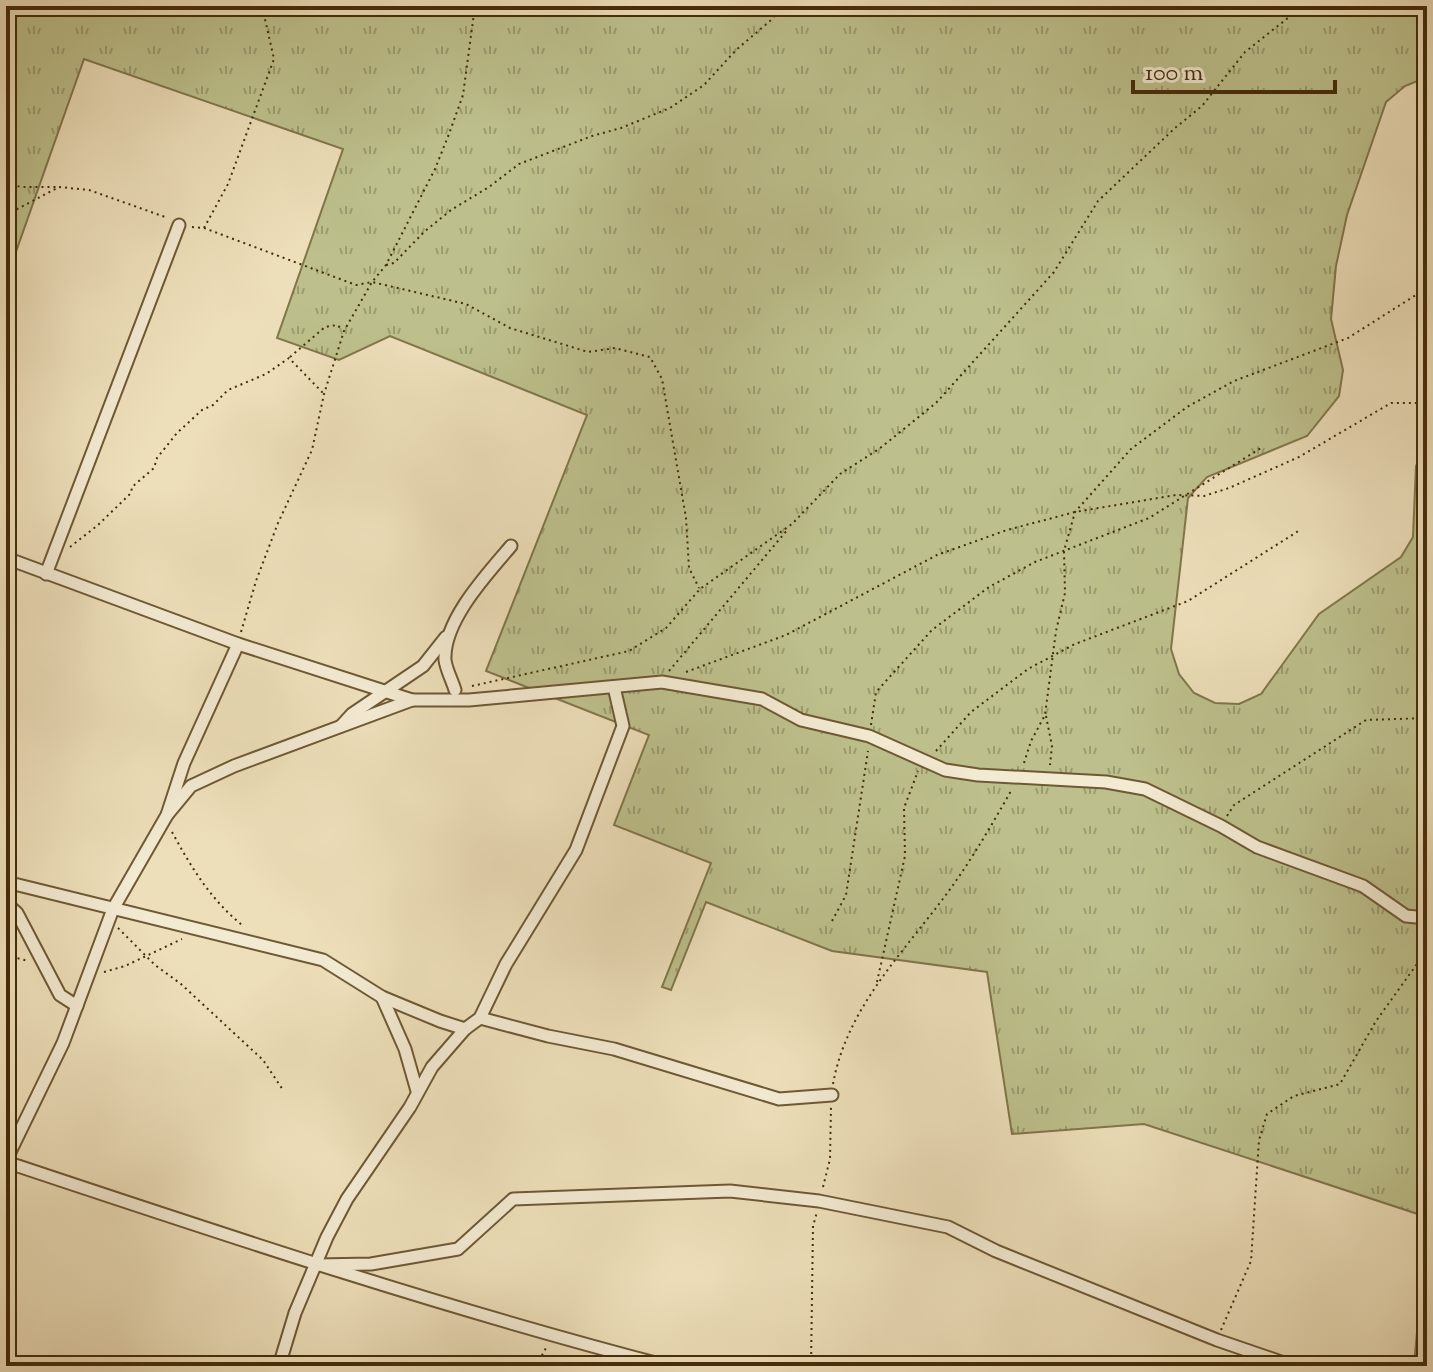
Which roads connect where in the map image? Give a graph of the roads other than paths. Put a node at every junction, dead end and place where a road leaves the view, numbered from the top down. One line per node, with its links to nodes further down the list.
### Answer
1 (179, 225): 4 (street)
2 (511, 546): 5 (street)
3 (6, 558): 4 (street)
4 (46, 574): 6 (street)
5 (451, 630): 8 (street); 9 (street)
6 (238, 644): 9 (street); 12 (street)
7 (614, 687): 10 (street); 16 (street); 19 (street)
8 (455, 690)
9 (387, 692): 10 (street); 11 (street)
10 (412, 700): 11 (street)
11 (341, 727): 12 (street)
12 (168, 813): 15 (street)
13 (6, 882): 15 (street)
14 (6, 903): 18 (street)
15 (111, 914): 17 (street); 18 (street)
16 (1427, 918)
17 (382, 997): 20 (street); 21 (street)
18 (77, 1006): 23 (street)
19 (480, 1018): 20 (street); 22 (street)
20 (465, 1029): 21 (street)
21 (417, 1091): 25 (street)
22 (832, 1095)
23 (6, 1154)
24 (6, 1162): 25 (street)
25 (317, 1265): 26 (street); 27 (street); 28 (street)
26 (279, 1366)
27 (667, 1366)
28 (1293, 1366)

